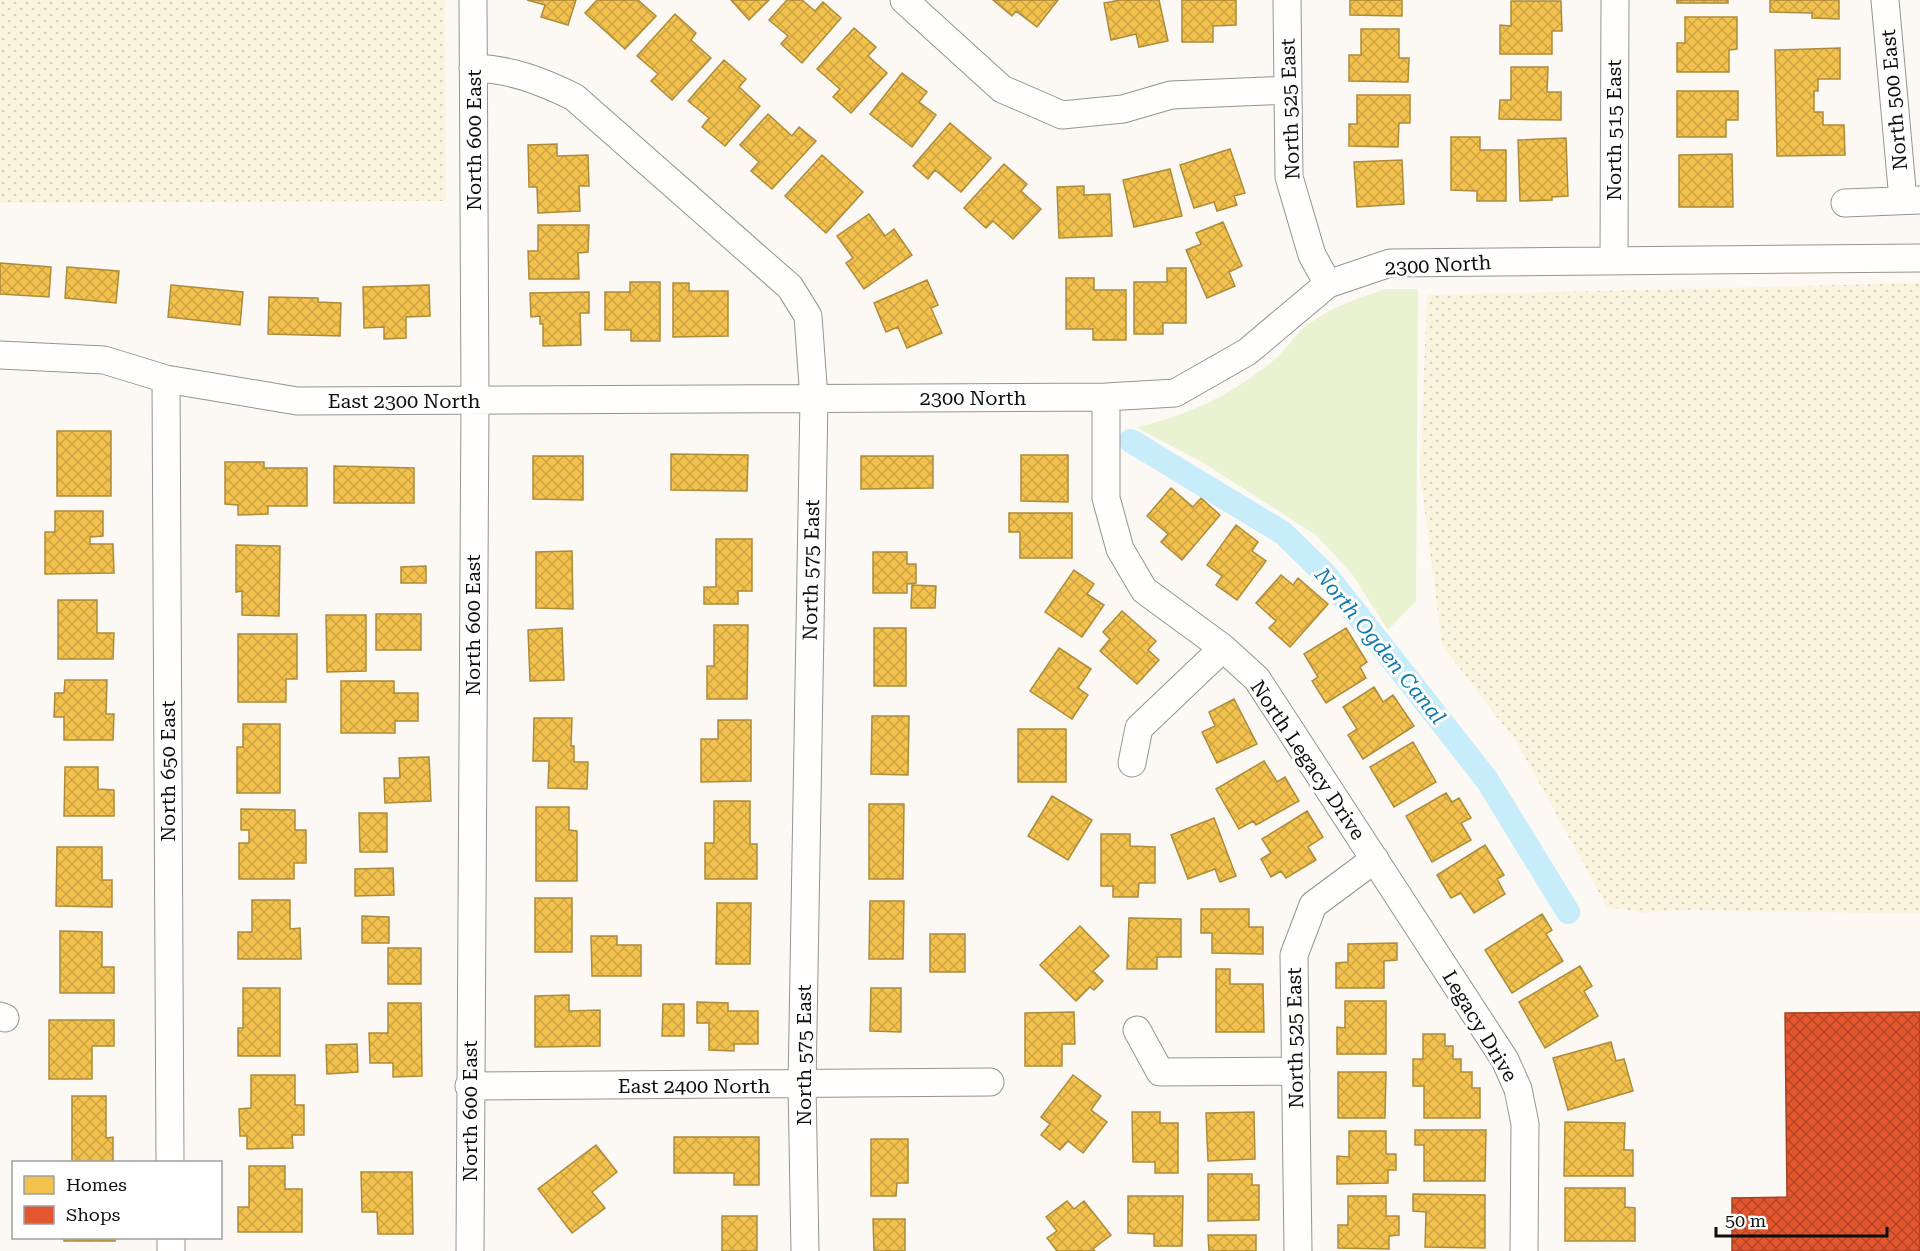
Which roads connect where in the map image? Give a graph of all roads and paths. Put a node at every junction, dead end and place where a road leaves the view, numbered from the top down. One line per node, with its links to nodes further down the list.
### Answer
1 (473, 0): 6 (street, North 600 East)
2 (904, 0): 7 (street)
3 (1287, 0): 7 (street, North 525 East)
4 (1615, 0): 11 (street, North 515 East)
5 (1885, 0): 8 (street, North 500 East)
6 (473, 68): 16 (street, North 575 East); 17 (street, North 600 East)
7 (1287, 90): 12 (street, North 525 East)
8 (1912, 200): 9 (street)
9 (1845, 203)
10 (1920, 258): 11 (street, 2300 North)
11 (1614, 260): 12 (street, 2300 North)
12 (1328, 284): 15 (street, 2300 North)
13 (0, 356): 14 (street, East 2300 North)
14 (166, 379): 17 (street, East 2300 North); 27 (street, North 650 East)
15 (1106, 397): 16 (street, 2300 North); 18 (street, North Legacy Drive)
16 (814, 399): 17 (street, East 2300 North); 25 (street, North 575 East)
17 (475, 401): 26 (street, North 600 East)
18 (1223, 648): 19 (street); 20 (street, North Legacy Drive)
19 (1132, 763)
20 (1375, 859): 21 (street, North Legacy Drive); 23 (street, North 525 East)
21 (1411, 917): 31 (street, Legacy Drive)
22 (1137, 1030): 23 (street)
23 (1296, 1071): 30 (street, North 525 East)
24 (990, 1082): 25 (street, East 2400 North)
25 (802, 1085): 26 (street, East 2400 North); 29 (street, North 575 East)
26 (469, 1086): 28 (street, North 600 East)
27 (170, 1161)
28 (470, 1251)
29 (805, 1251)
30 (1298, 1251)
31 (1524, 1251)

